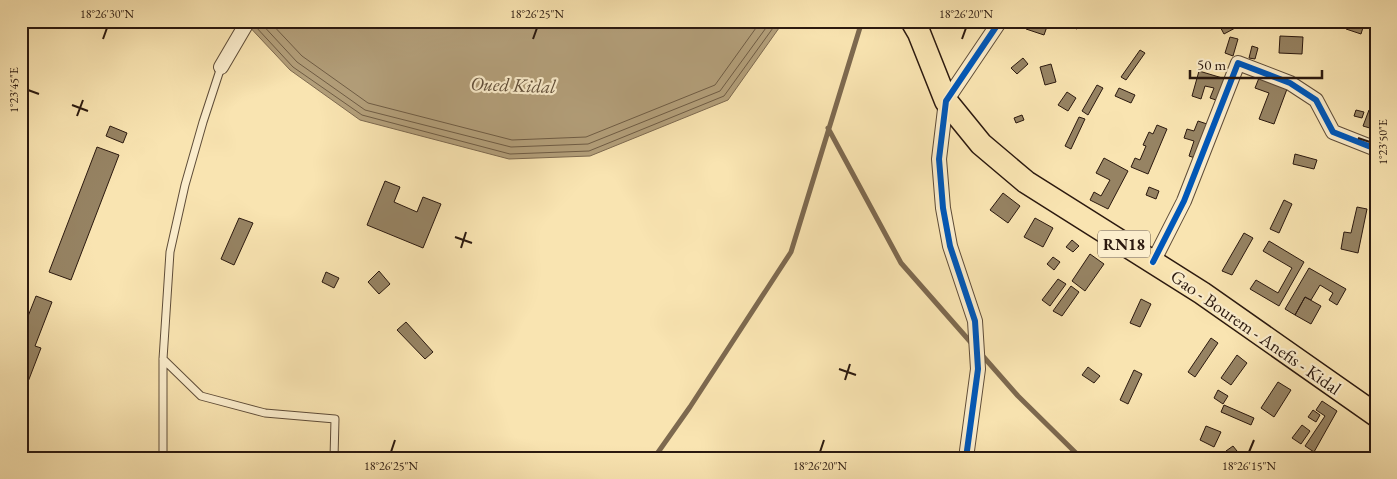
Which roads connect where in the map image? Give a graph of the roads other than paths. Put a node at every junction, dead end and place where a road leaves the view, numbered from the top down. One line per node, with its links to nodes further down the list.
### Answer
1 (248, 21): 4 (street)
2 (912, 21): 5 (main road, Gao - Bourem - Anefis - Kidal / RN18)
3 (1000, 21): 5 (street)
4 (222, 67): 8 (lane)
5 (946, 101): 7 (main road, Gao - Bourem - Anefis - Kidal / RN18); 12 (street)
6 (1376, 149): 7 (street)
7 (1153, 262): 9 (main road, Gao - Bourem - Anefis - Kidal / RN18)
8 (163, 360): 10 (lane); 11 (lane)
9 (1375, 414)
10 (163, 458)
11 (334, 458)
12 (966, 458)

